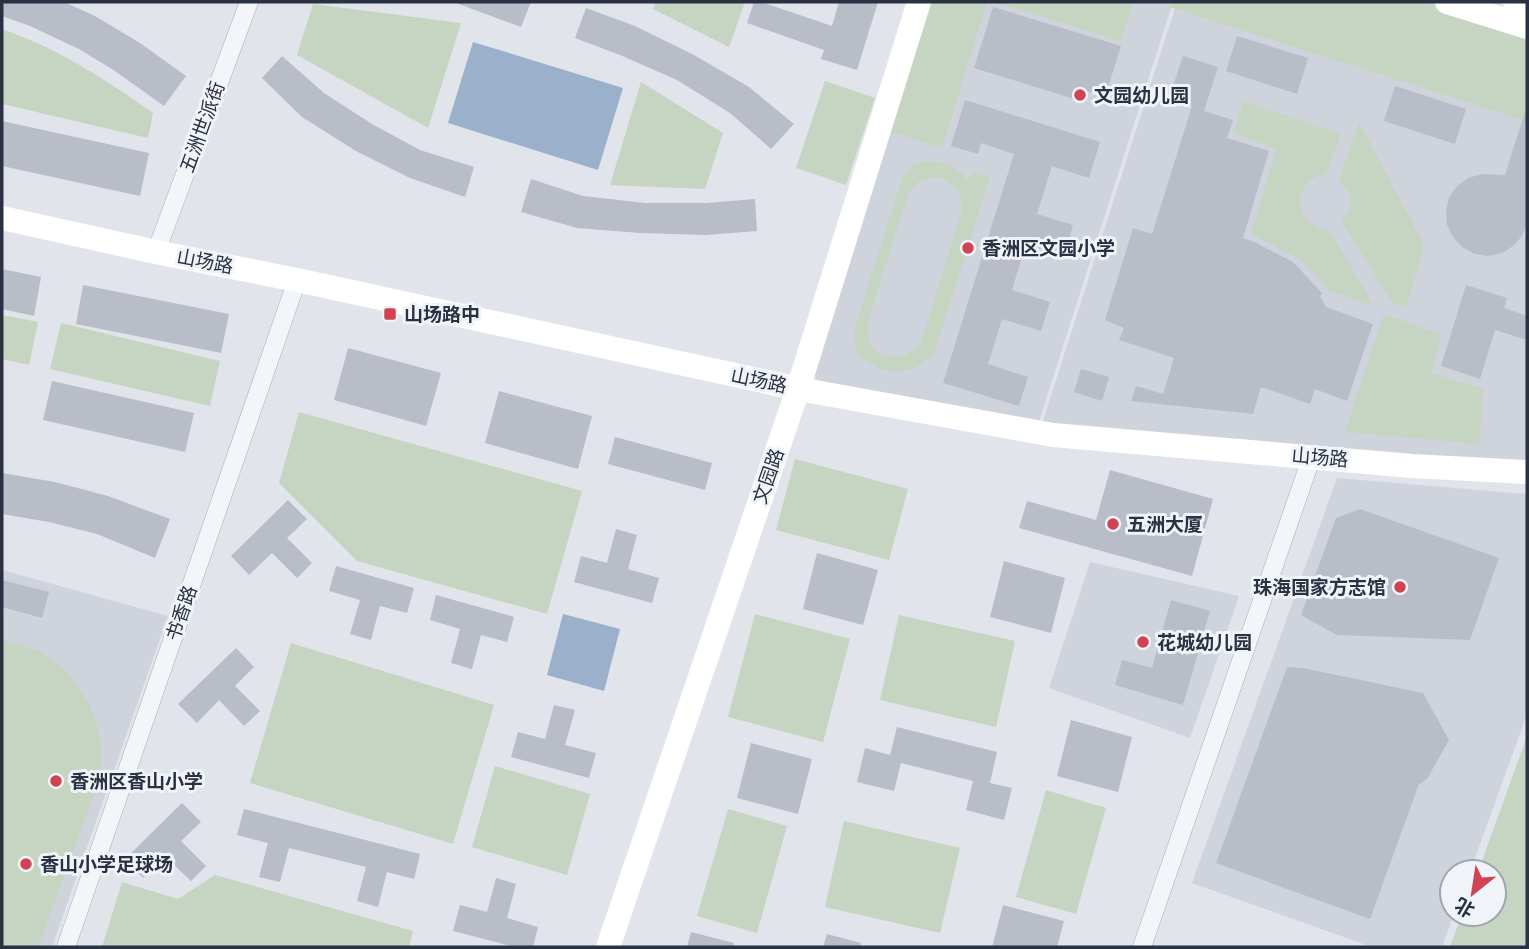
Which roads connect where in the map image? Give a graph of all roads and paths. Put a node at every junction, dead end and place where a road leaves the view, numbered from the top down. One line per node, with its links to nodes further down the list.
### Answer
1 (249, 2): 8 (street, 五洲世派街)
2 (919, 2): 10 (street, 文园路)
3 (1447, 2): 6 (street)
4 (1515, 2): 5 (street)
5 (1527, 6)
6 (1527, 27)
7 (2, 218): 8 (street, 山场路)
8 (156, 252): 9 (street, 山场路)
9 (297, 280): 10 (street, 山场路); 13 (street, 书香路)
10 (798, 389): 11 (street, 山场路); 14 (street, 文园路)
11 (1312, 456): 12 (street, 山场路); 15 (street)
12 (1527, 472)
13 (66, 947)
14 (608, 947)
15 (1142, 947)

